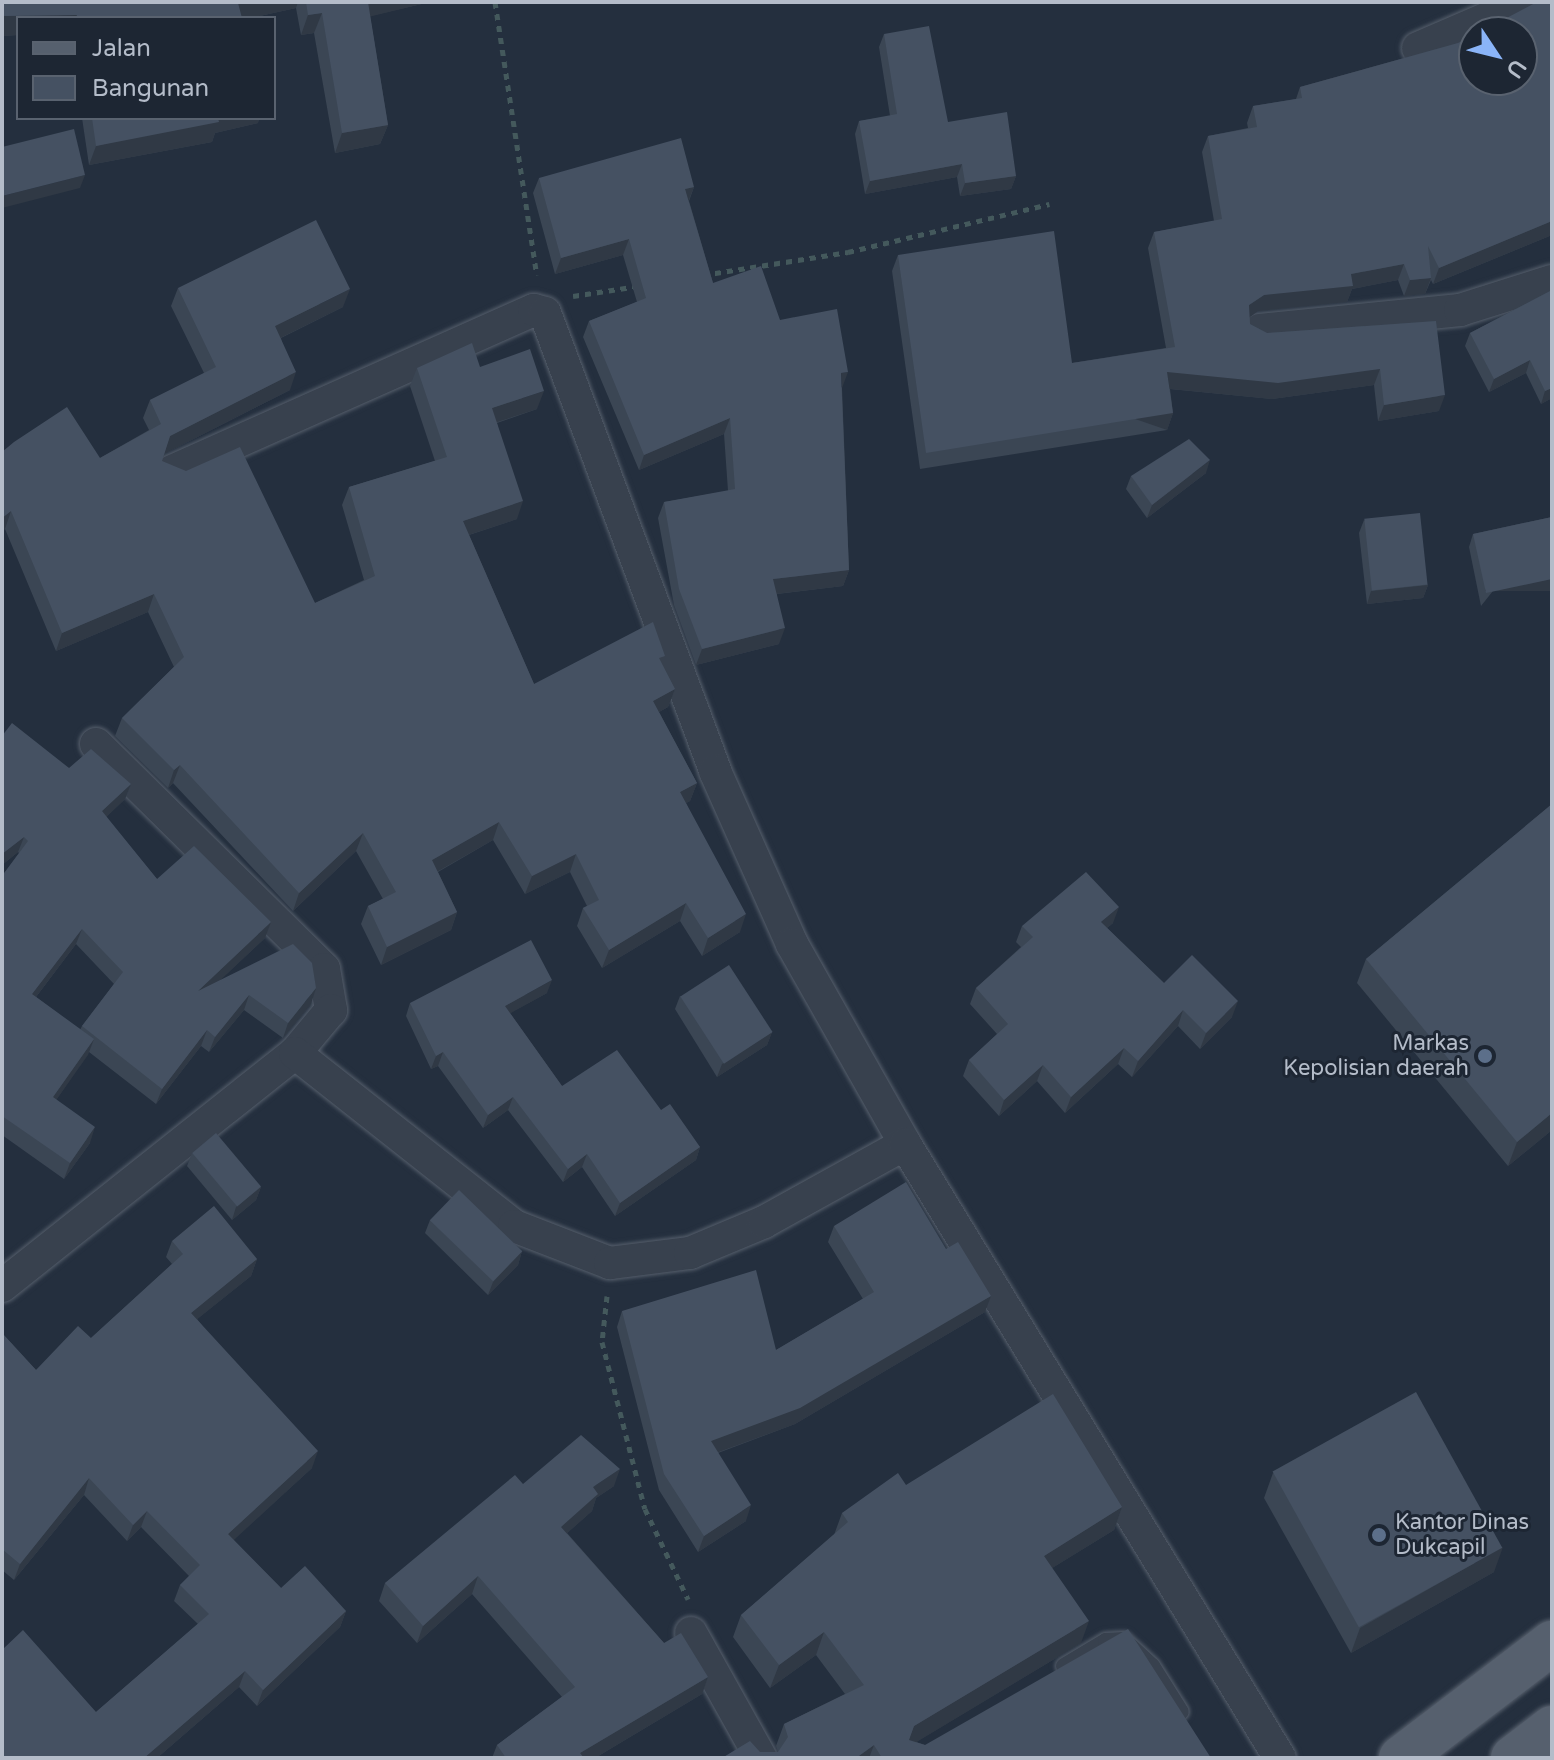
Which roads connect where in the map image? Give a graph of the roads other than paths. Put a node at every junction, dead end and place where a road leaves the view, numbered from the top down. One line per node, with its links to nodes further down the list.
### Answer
1 (1525, 2): 2 (street)
2 (1418, 48)
3 (1552, 281): 4 (street)
4 (1260, 330)
5 (172, 471): 8 (street)
6 (96, 744): 7 (street)
7 (295, 1053): 8 (street); 9 (street)
8 (905, 1144): 16 (street)
9 (2, 1286)
10 (691, 1633): 15 (street)
11 (1552, 1643): 17 (main road)
12 (1041, 1680): 14 (lane)
13 (1552, 1728): 18 (main road)
14 (1194, 1732)
15 (761, 1758)
16 (1280, 1758)
17 (1401, 1758)
18 (1513, 1758)

